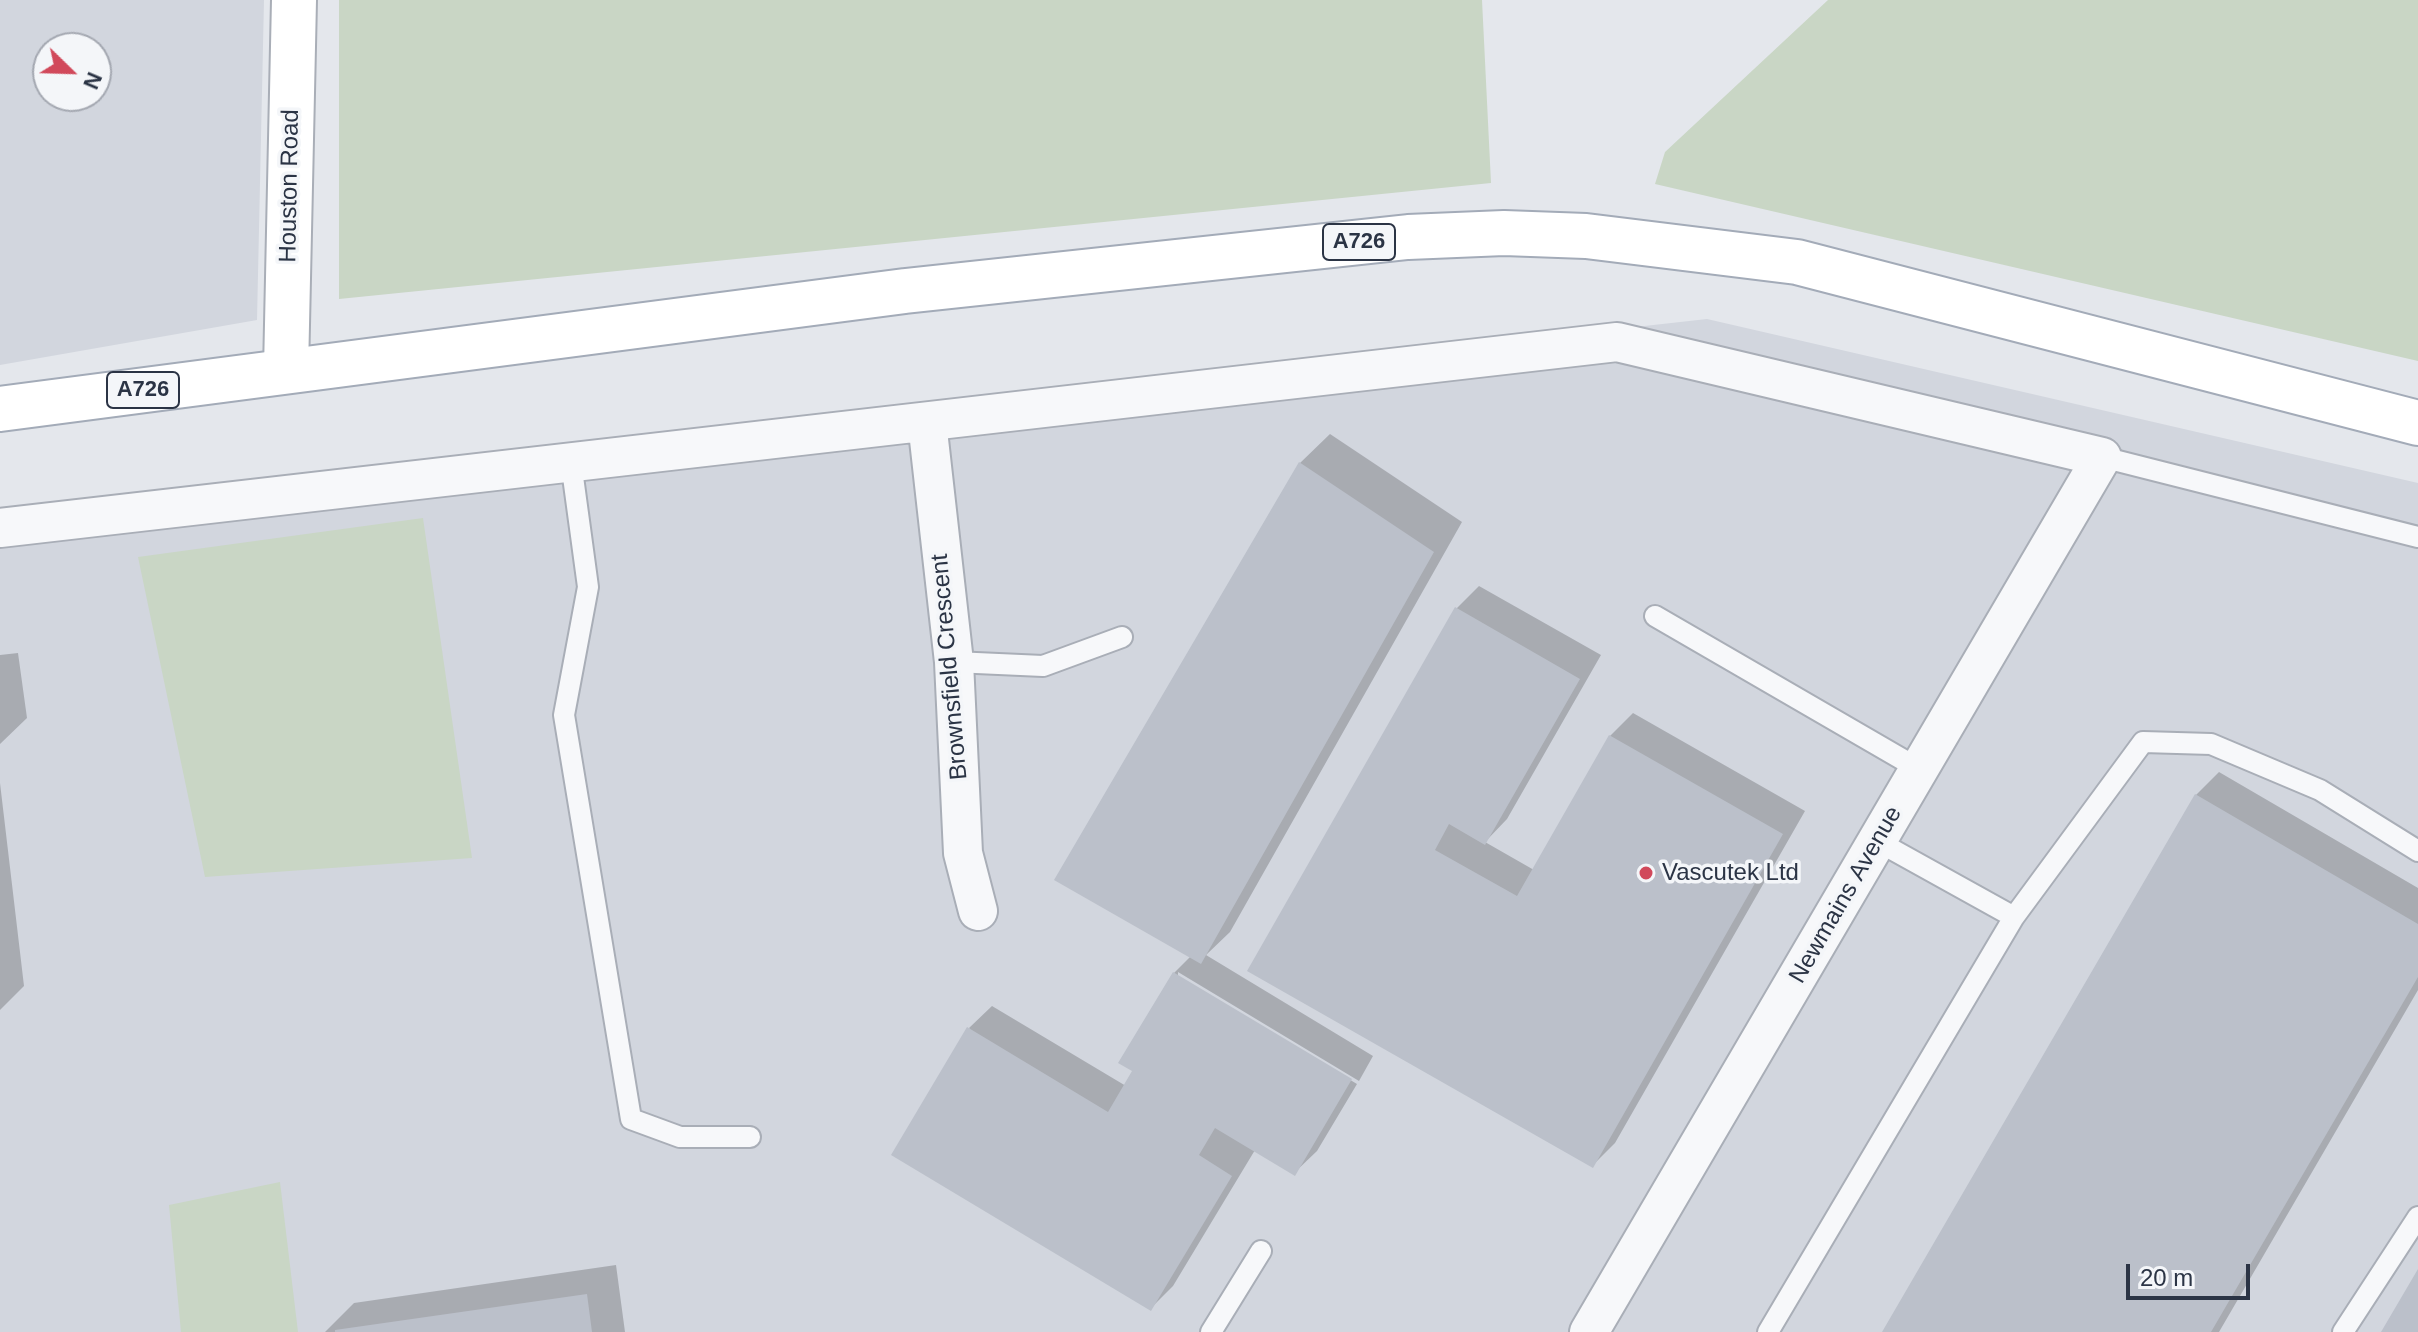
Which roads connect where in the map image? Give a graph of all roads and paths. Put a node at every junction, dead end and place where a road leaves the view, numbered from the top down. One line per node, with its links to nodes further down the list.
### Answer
1 (294, 0): 2 (main road, Houston Road)
2 (286, 371): 3 (main road, A726); 5 (main road, A726)
3 (0, 409)
4 (927, 422): 6 (street); 7 (street); 12 (street, Brownsfield Crescent)
5 (2418, 423)
6 (2102, 457): 9 (lane); 13 (street, Newmains Avenue)
7 (571, 462): 8 (street); 18 (lane)
8 (0, 528)
9 (2418, 537)
10 (1655, 616): 13 (lane)
11 (1122, 637): 12 (lane)
12 (954, 662): 16 (street, Brownsfield Crescent)
13 (1919, 769): 14 (street, Newmains Avenue)
14 (1877, 841): 17 (lane); 22 (street, Newmains Avenue)
15 (2418, 851): 17 (lane)
16 (978, 911)
17 (2014, 917): 23 (lane)
18 (750, 1137)
19 (2418, 1217): 24 (lane)
20 (1261, 1251): 21 (lane)
21 (1211, 1332)
22 (1589, 1332)
23 (1768, 1332)
24 (2343, 1332)

